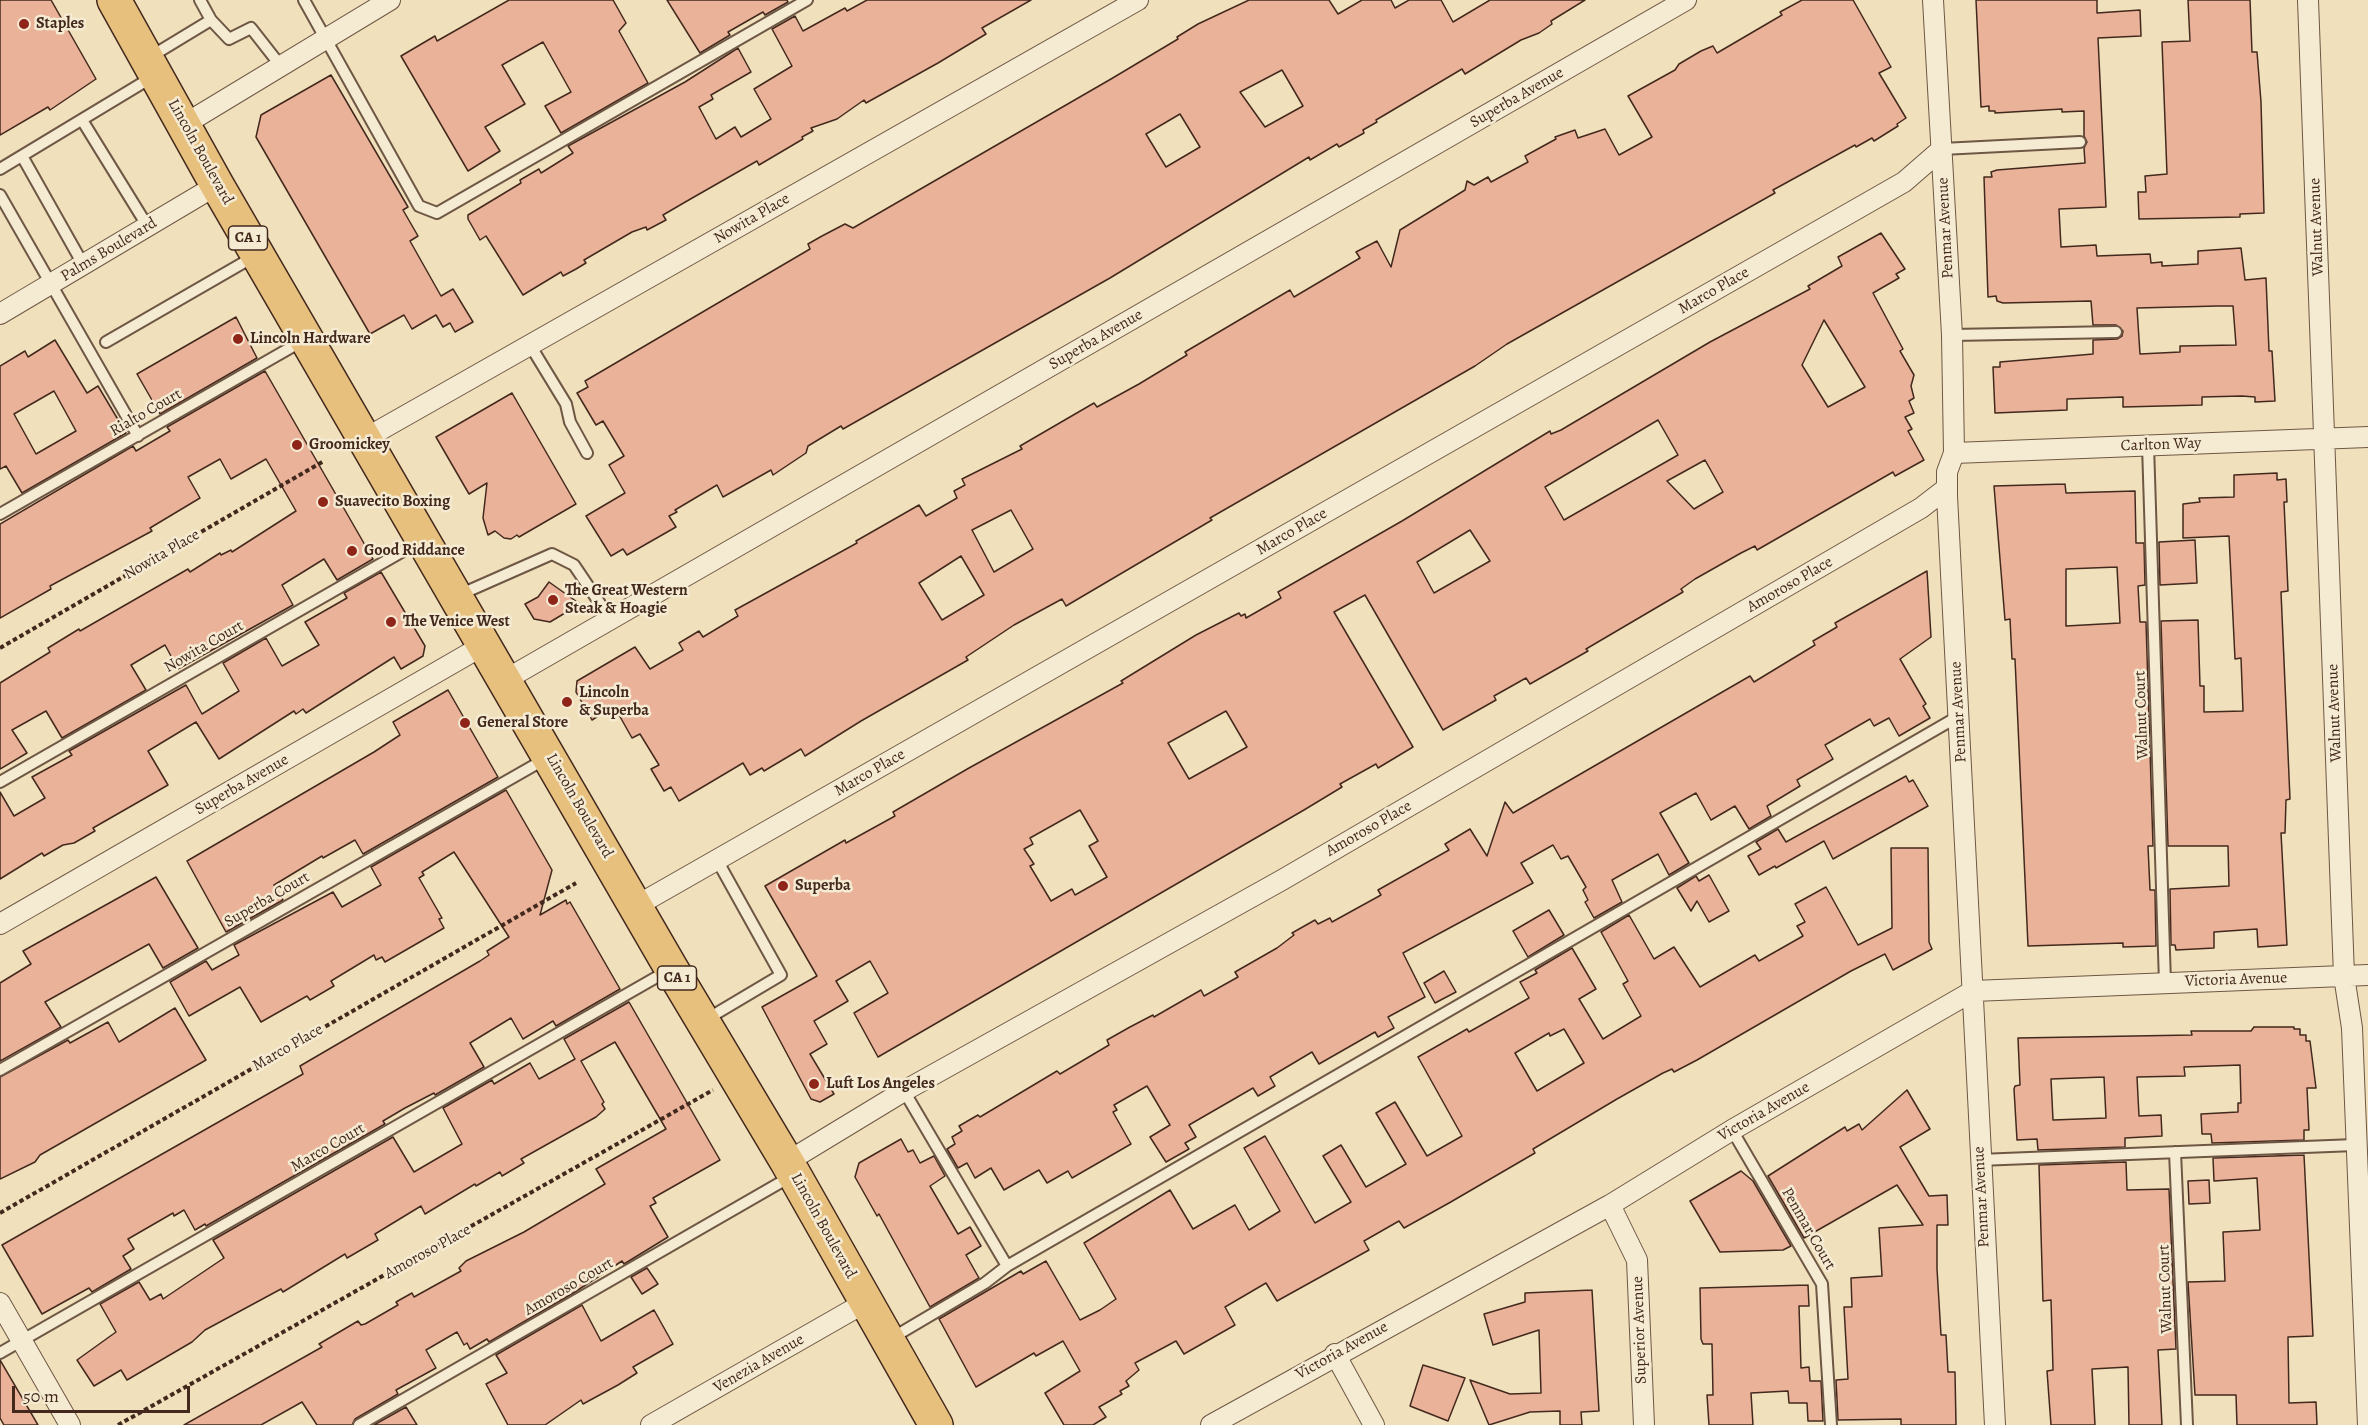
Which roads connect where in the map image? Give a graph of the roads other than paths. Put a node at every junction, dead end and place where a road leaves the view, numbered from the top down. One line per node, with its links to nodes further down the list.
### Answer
1 (114, 0): 13 (highway, Lincoln Boulevard / CA 1)
2 (200, 0): 10 (lane)
3 (304, 0): 11 (lane)
4 (390, 0): 11 (street)
5 (807, 0): 11 (lane)
6 (1138, 0): 31 (street, Nowita Place)
7 (1686, 0): 43 (street, Superba Avenue)
8 (1933, 0): 17 (street, Penmar Avenue)
9 (2308, 0): 35 (street, Walnut Avenue)
10 (211, 20): 12 (lane); 13 (lane)
11 (325, 37): 12 (street)
12 (280, 65): 15 (street)
13 (152, 67): 14 (lane); 15 (highway, Lincoln Boulevard / CA 1)
14 (82, 120): 18 (lane); 22 (lane)
15 (184, 124): 20 (highway, Lincoln Boulevard / CA 1)
16 (2080, 142): 17 (lane)
17 (1942, 149): 28 (street, Penmar Avenue); 49 (street, Marco Place)
18 (22, 156): 19 (lane); 24 (lane)
19 (0, 169)
20 (217, 185): 22 (street, Palms Boulevard); 23 (highway, Lincoln Boulevard / CA 1)
21 (0, 195): 25 (lane)
22 (148, 227): 24 (street, Palms Boulevard)
23 (257, 254): 29 (highway, Lincoln Boulevard / CA 1); 30 (lane)
24 (84, 266): 25 (street, Palms Boulevard)
25 (50, 285): 26 (street, Palms Boulevard); 32 (lane)
26 (0, 314)
27 (2116, 332): 28 (lane)
28 (1952, 334): 38 (street, Penmar Avenue)
29 (307, 338): 32 (lane, Rialto Court); 34 (highway, Lincoln Boulevard / CA 1)
30 (106, 342)
31 (530, 345): 34 (street, Nowita Place); 37 (lane)
32 (138, 435): 40 (lane, Rialto Court)
33 (2368, 437): 35 (street, Carlton Way)
34 (366, 438): 41 (highway, Lincoln Boulevard / CA 1)
35 (2325, 439): 36 (street, Carlton Way); 54 (street, Walnut Avenue)
36 (2148, 445): 38 (street, Carlton Way); 55 (lane, Walnut Court)
37 (587, 453)
38 (1954, 453): 39 (street, Penmar Avenue)
39 (1947, 488): 46 (street, Penmar Avenue); 59 (street, Amoroso Place)
40 (0, 514)
41 (424, 538): 42 (highway, Lincoln Boulevard / CA 1); 48 (lane, Nowita Court)
42 (456, 596): 43 (lane); 44 (highway, Lincoln Boulevard / CA 1)
43 (611, 620): 45 (street, Superba Avenue)
44 (484, 645): 45 (highway, Lincoln Boulevard / CA 1); 51 (street, Superba Avenue)
45 (505, 680): 47 (highway, Lincoln Boulevard / CA 1)
46 (1959, 716): 56 (street, Penmar Avenue); 66 (lane)
47 (550, 757): 50 (highway, Lincoln Boulevard / CA 1); 58 (lane, Superba Court)
48 (0, 782)
49 (717, 860): 50 (street, Marco Place); 57 (lane)
50 (636, 906): 52 (highway, Lincoln Boulevard / CA 1)
51 (0, 924)
52 (671, 968): 57 (highway, Lincoln Boulevard / CA 1); 69 (lane, Marco Court)
53 (2368, 975): 54 (street, Victoria Avenue)
54 (2344, 976): 55 (street, Victoria Avenue); 61 (street, Walnut Avenue)
55 (2165, 983): 56 (street, Victoria Avenue)
56 (1973, 991): 60 (street, Victoria Avenue); 63 (street, Penmar Avenue)
57 (703, 1022): 64 (highway, Lincoln Boulevard / CA 1)
58 (0, 1070)
59 (904, 1091): 64 (street, Amoroso Place); 66 (lane)
60 (1732, 1130): 65 (street, Victoria Avenue); 80 (lane, Penmar Court)
61 (2355, 1145): 62 (lane); 83 (street, Walnut Avenue)
62 (2175, 1152): 63 (lane); 82 (lane, Walnut Court)
63 (1979, 1160): 81 (street, Penmar Avenue)
64 (790, 1168): 67 (highway, Lincoln Boulevard / CA 1); 74 (lane, Amoroso Court)
65 (1610, 1205): 72 (street, Victoria Avenue); 79 (street, Superior Avenue)
66 (1007, 1266): 70 (lane)
67 (866, 1302): 70 (highway, Lincoln Boulevard / CA 1); 75 (street, Venezia Avenue)
68 (0, 1303): 69 (street)
69 (22, 1341): 71 (lane, Marco Court); 73 (street)
70 (888, 1341): 76 (highway, Lincoln Boulevard / CA 1)
71 (0, 1353)
72 (1335, 1354): 77 (street, Victoria Avenue); 78 (street)
73 (70, 1425)
74 (359, 1425)
75 (651, 1425)
76 (936, 1425)
77 (1211, 1425)
78 (1374, 1425)
79 (1644, 1425)
80 (1831, 1425)
81 (1995, 1425)
82 (2187, 1425)
83 (2368, 1425)

